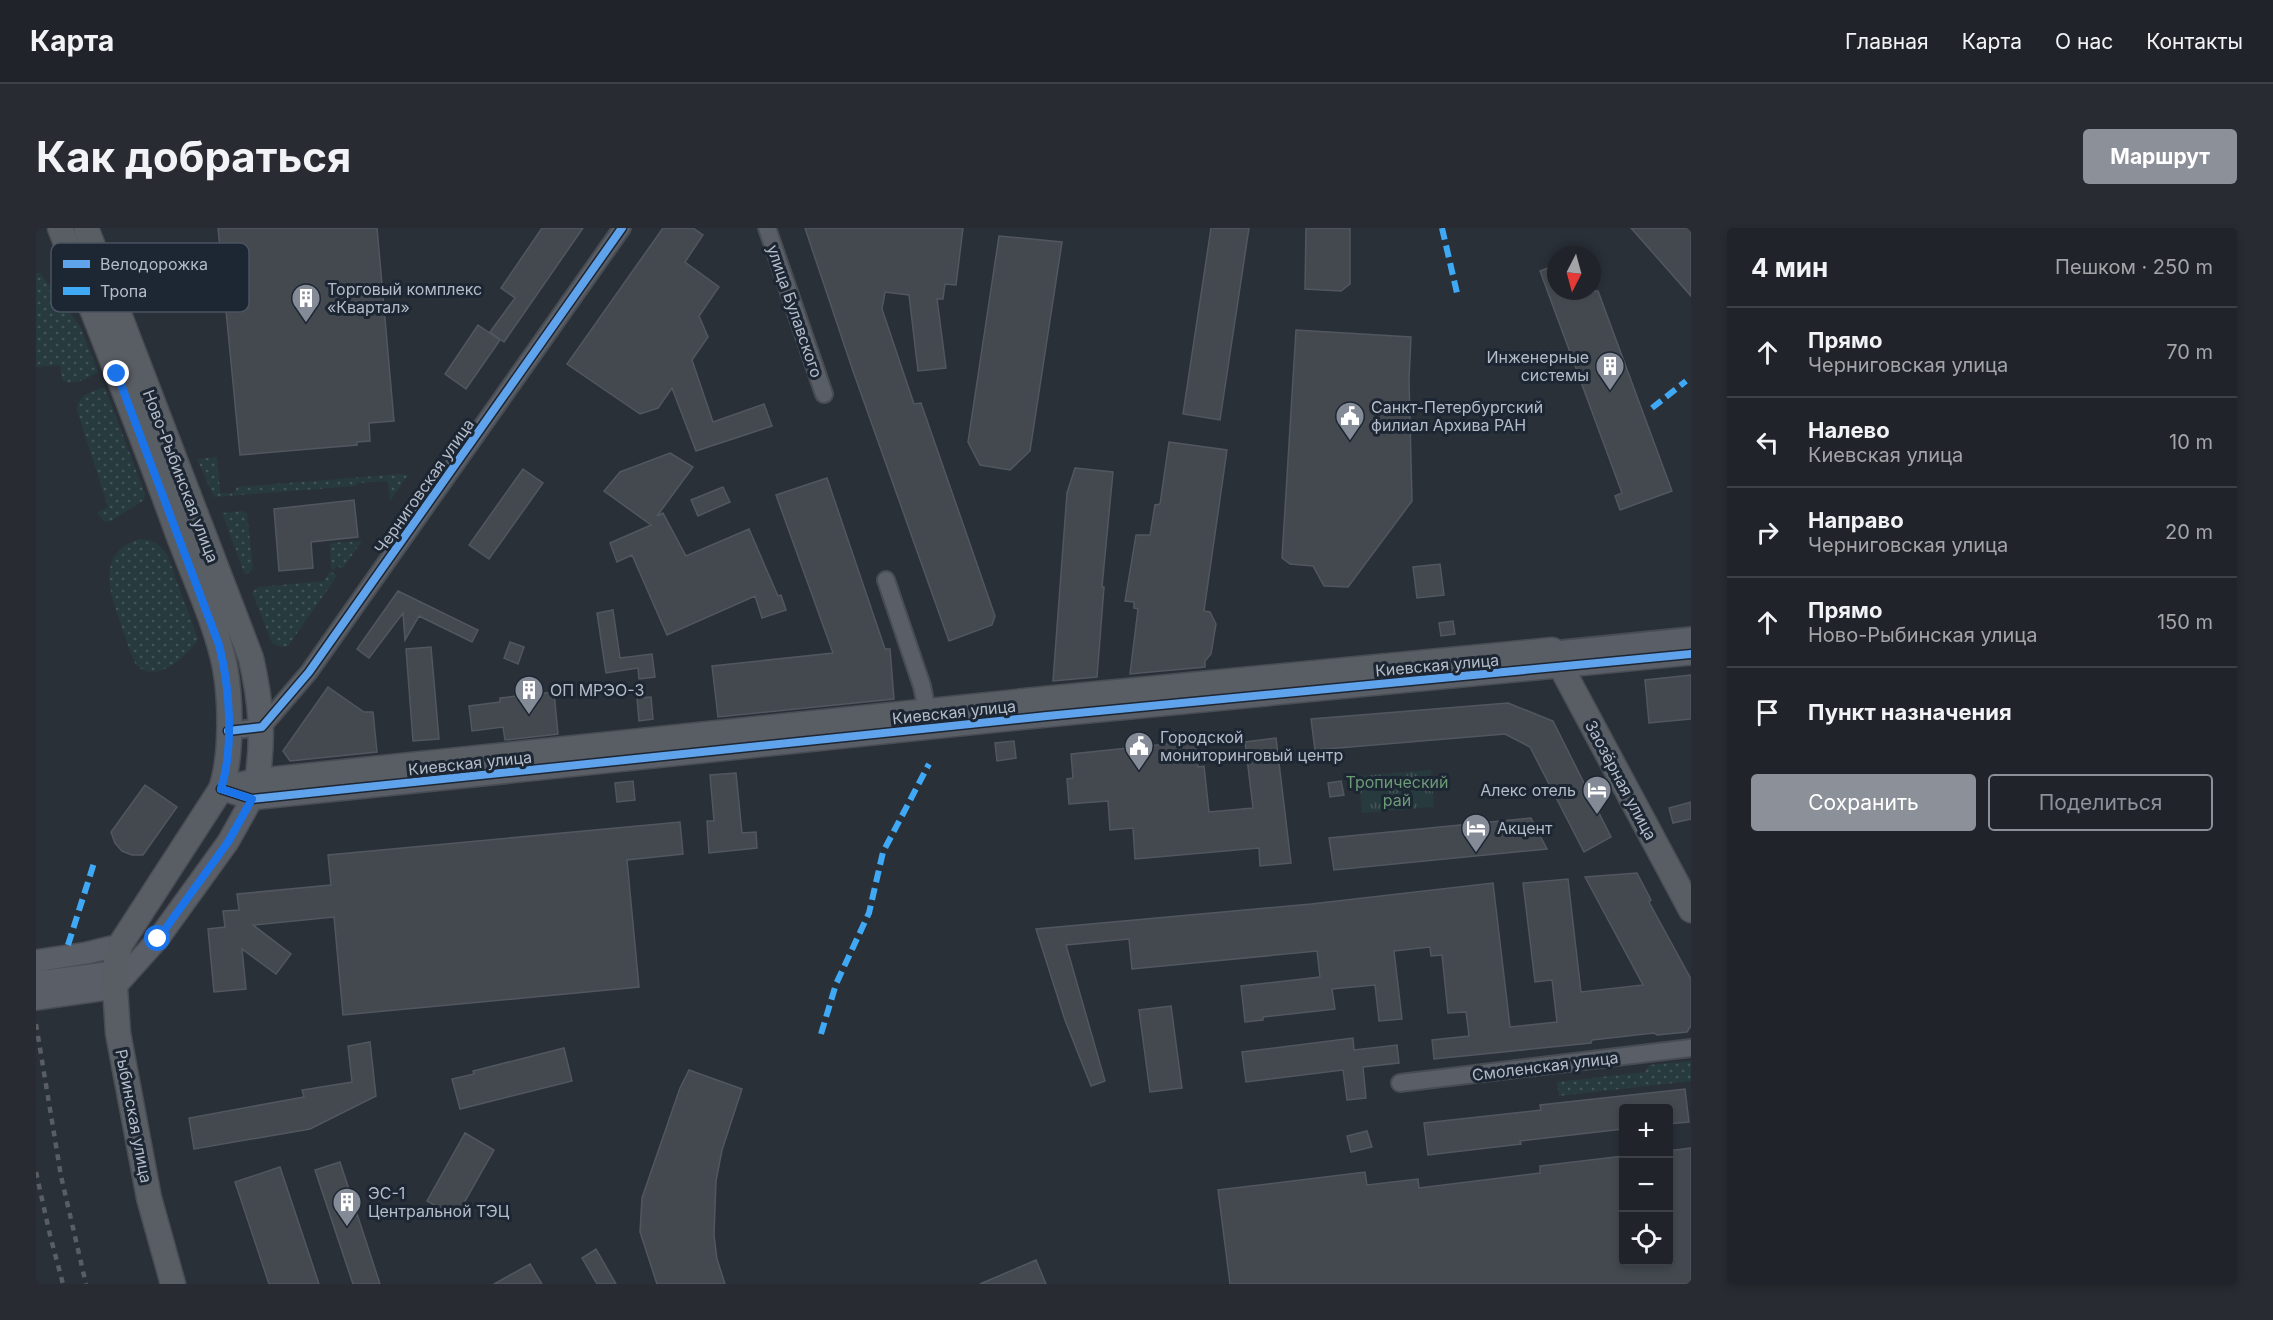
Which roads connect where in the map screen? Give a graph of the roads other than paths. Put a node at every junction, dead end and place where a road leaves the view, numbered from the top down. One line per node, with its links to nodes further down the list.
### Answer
1 (60, 228): 5 (main road, Ново-Рыбинская улица)
2 (86, 228): 6 (main road, Ново-Рыбинская улица)
3 (622, 228): 15 (street, Черниговская улица)
4 (767, 228): 9 (street, улица Булавского)
5 (66, 243)
6 (92, 243)
7 (93, 312): 16 (main road, Ново-Рыбинская улица)
8 (118, 312): 15 (main road, Ново-Рыбинская улица)
9 (824, 394)
10 (886, 580): 14 (street)
11 (1691, 636): 13 (street, Киевская улица)
12 (1691, 654): 13 (street, Киевская улица)
13 (1557, 658): 14 (main road, Киевская улица); 19 (main road, Заозёрная улица)
14 (929, 719): 18 (main road, Киевская улица)
15 (262, 727): 16 (street); 18 (main road)
16 (228, 731): 17 (main road)
17 (221, 789): 18 (main road, Киевская улица); 20 (main road)
18 (254, 790): 22 (street)
19 (1691, 910)
20 (120, 945): 21 (street); 22 (main road, Рыбинская улица)
21 (36, 961)
22 (114, 980): 23 (street); 24 (street); 27 (main road, Рыбинская улица)
23 (36, 982)
24 (36, 999)
25 (1691, 1048): 26 (street, Смоленская улица)
26 (1400, 1083)
27 (173, 1284)

